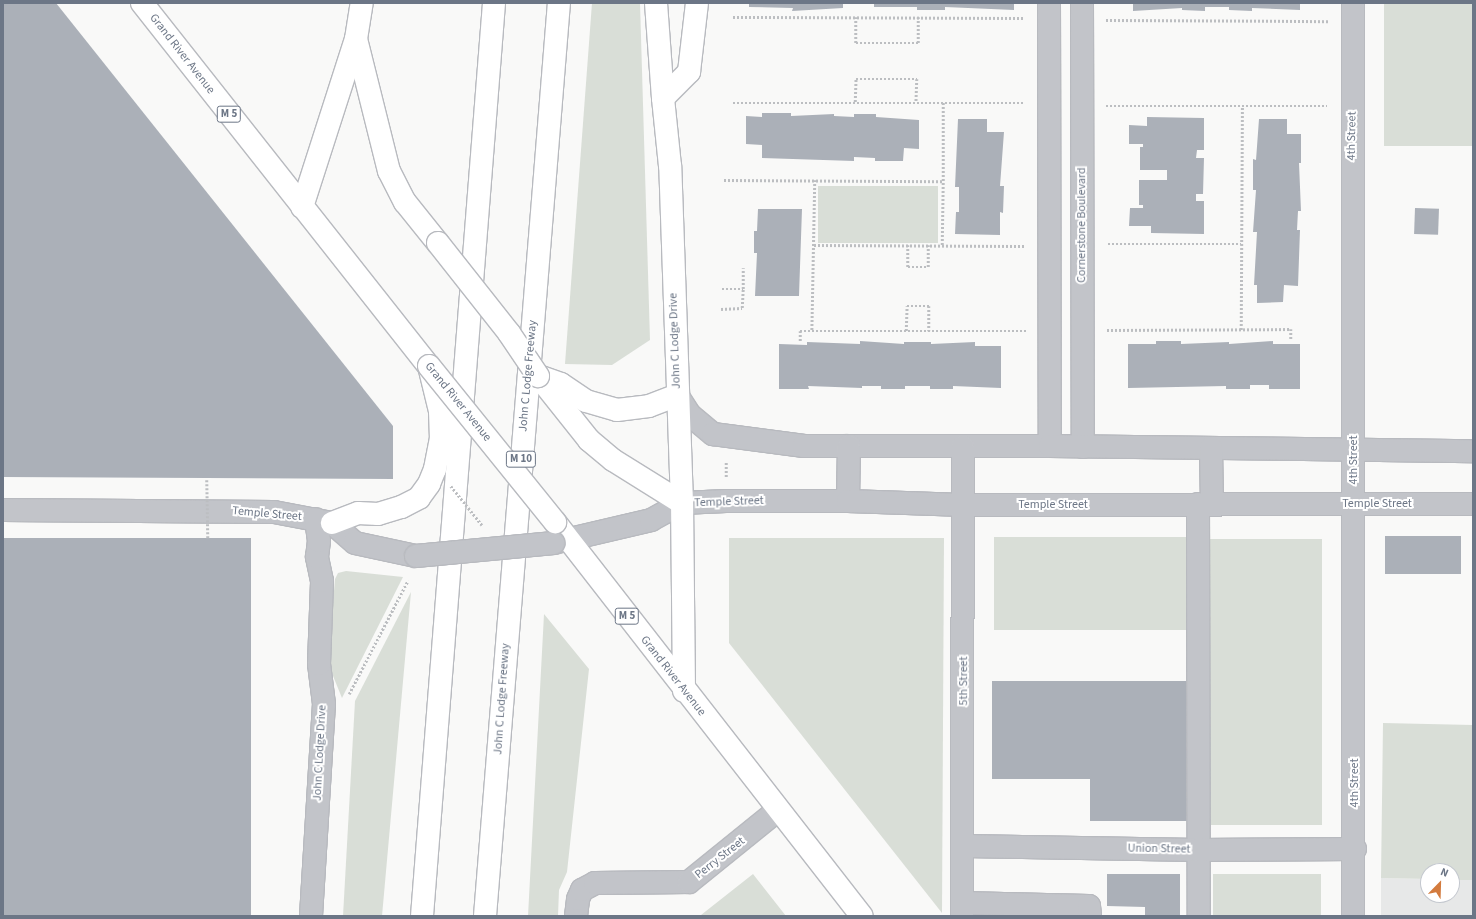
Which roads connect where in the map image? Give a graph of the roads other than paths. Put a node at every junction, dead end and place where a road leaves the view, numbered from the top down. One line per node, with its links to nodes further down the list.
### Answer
1 (142, 3): 12 (main road, Grand River Avenue / M 5)
2 (362, 3): 10 (main road)
3 (494, 3): 39 (main road)
4 (559, 3): 40 (main road, John C Lodge Freeway / M 10)
5 (656, 3): 11 (main road, John C Lodge Drive)
6 (697, 3): 11 (main road)
7 (1049, 3): 17 (street)
8 (1082, 3): 19 (street, Cornerstone Boulevard)
9 (1353, 3): 21 (street, 4th Street)
10 (356, 39): 12 (main road); 14 (main road, bridge)
11 (663, 98): 15 (main road, John C Lodge Drive)
12 (302, 207): 13 (main road, Grand River Avenue / M 5)
13 (429, 366): 30 (main road); 31 (main road, Grand River Avenue / M 5, bridge)
14 (538, 376): 15 (main road); 24 (main road)
15 (677, 395): 16 (street); 24 (main road, John C Lodge Drive)
16 (849, 446): 18 (street); 23 (street)
17 (1050, 446): 18 (street); 19 (street)
18 (963, 447): 28 (street, 5th Street)
19 (1083, 447): 20 (street)
20 (1211, 448): 21 (street); 25 (street)
21 (1353, 449): 22 (street); 26 (street, 4th Street)
22 (1473, 451)
23 (848, 501): 24 (street, Temple Street); 28 (street, Temple Street)
24 (682, 503): 31 (street, Temple Street); 32 (main road, John C Lodge Drive)
25 (1205, 504): 26 (street, Temple Street); 28 (street, Temple Street); 36 (street)
26 (1354, 504): 27 (street, Temple Street); 35 (street, 4th Street)
27 (1473, 504)
28 (964, 505): 34 (street, 5th Street)
29 (3, 510): 30 (street, Temple Street)
30 (324, 521): 31 (street, Temple Street, bridge); 38 (street, John C Lodge Drive)
31 (559, 535): 32 (main road, Grand River Avenue / M 5)
32 (684, 691): 33 (main road, Grand River Avenue / M 5)
33 (778, 810): 41 (street, Perry Street); 42 (main road, Grand River Avenue / M 5)
34 (964, 846): 36 (street, Union Street); 37 (street, 5th Street)
35 (1355, 849): 36 (street, Union Street); 45 (street, 4th Street)
36 (1198, 850): 44 (street)
37 (962, 909): 43 (street)
38 (311, 916)
39 (422, 916)
40 (485, 916)
41 (576, 916)
42 (862, 916)
43 (1090, 916)
44 (1199, 916)
45 (1353, 916)

